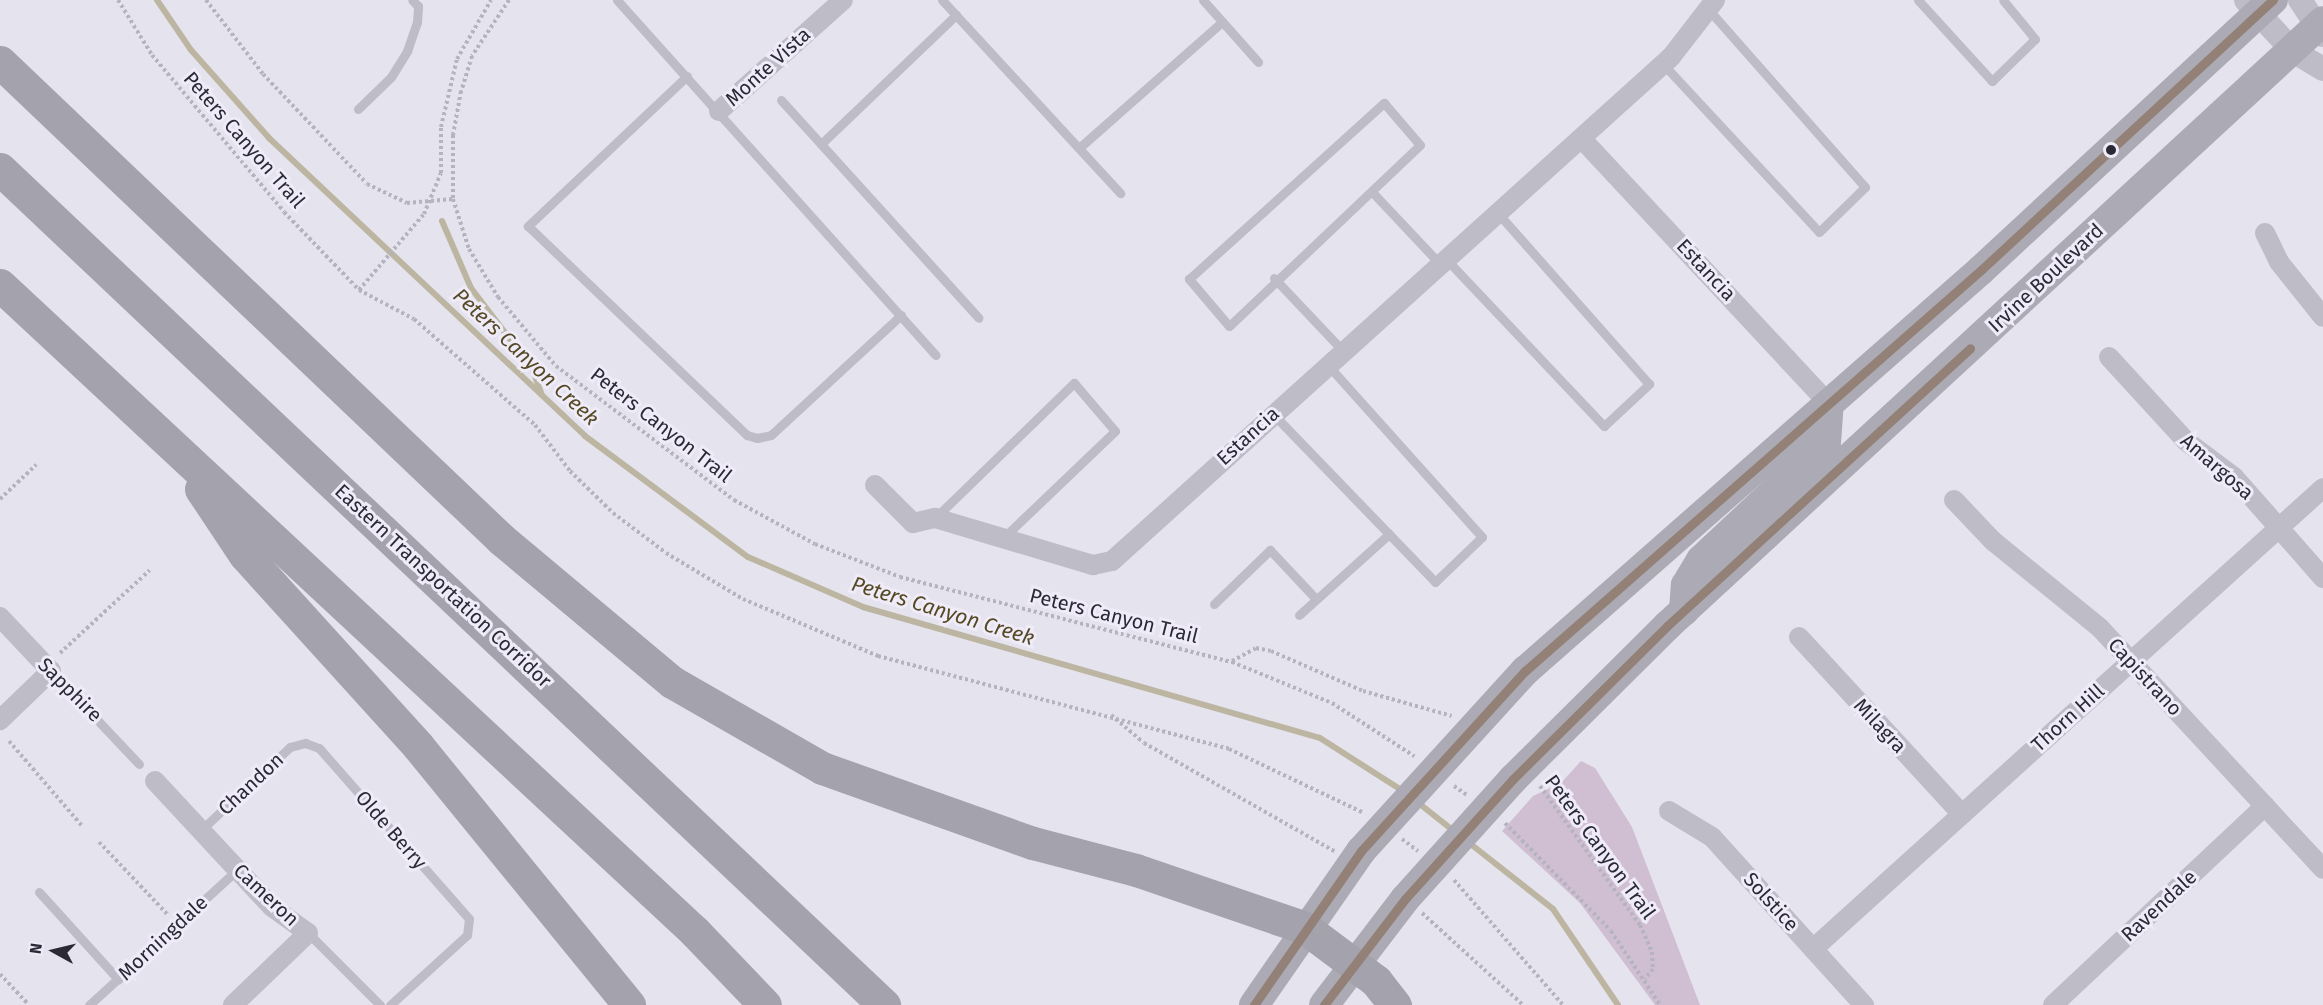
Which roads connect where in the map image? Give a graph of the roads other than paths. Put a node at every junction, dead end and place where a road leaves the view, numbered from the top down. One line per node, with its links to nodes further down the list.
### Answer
1 (412, 0): 21 (lane)
2 (616, 0): 19 (lane)
3 (843, 0): 22 (street, Monte Vista)
4 (942, 0): 11 (lane)
5 (1203, 0): 12 (lane)
6 (1918, 0): 7 (lane)
7 (2003, 0)
8 (2300, 0): 13 (street)
9 (1711, 4): 17 (street, Estancia); 17 (lane)
10 (2259, 5): 14 (street); 41 (main road)
11 (956, 15): 24 (lane); 25 (lane)
12 (1222, 22): 16 (lane); 25 (lane)
13 (2322, 26): 14 (main road, Irvine Boulevard)
14 (2293, 51): 18 (street); 54 (main road, Irvine Boulevard)
15 (0, 62): 71 (highway)
16 (1258, 62)
17 (1663, 64): 23 (street, Estancia)
18 (2323, 69)
19 (687, 76): 22 (lane); 34 (lane)
20 (781, 100): 24 (lane)
21 (358, 109)
22 (719, 111): 34 (lane)
23 (1581, 138): 29 (street, Estancia); 41 (street, Estancia)
24 (821, 144): 36 (lane)
25 (1078, 148): 27 (lane)
26 (0, 169): 82 (highway, Eastern Transportation Corridor)
27 (1120, 193)
28 (1374, 194): 31 (lane); 32 (lane); 32 (lane)
29 (1497, 212): 31 (street, Estancia); 31 (lane)
30 (2265, 233): 35 (street)
31 (1443, 261): 37 (street, Estancia)
32 (1274, 278): 37 (lane)
33 (0, 285): 43 (highway)
34 (901, 315): 38 (lane)
35 (2323, 317)
36 (979, 318)
37 (1343, 351): 40 (street, Estancia)
38 (936, 355)
39 (2109, 357): 48 (street, Amargosa)
40 (1327, 364): 42 (street, Estancia); 49 (lane)
41 (1829, 404): 54 (main road); 71 (main road)
42 (1272, 413): 49 (lane); 50 (street, Estancia)
43 (170, 443): 80 (highway); 81 (highway)
44 (874, 485): 47 (street, Estancia)
45 (2323, 488): 48 (street, Thorn Hill)
46 (1954, 500): 58 (street, Capistrano)
47 (935, 518): 50 (street, Estancia); 50 (lane)
48 (2278, 529): 51 (street, Amargosa); 58 (street, Thorn Hill)
49 (1389, 534): 52 (lane)
50 (1004, 537)
51 (2323, 578)
52 (1316, 599): 53 (lane); 55 (lane)
53 (1214, 604)
54 (1684, 611): 74 (main road, Irvine Boulevard)
55 (1299, 615)
56 (0, 617): 59 (street, Sapphire)
57 (1799, 637): 66 (street, Milagra)
58 (2131, 662): 64 (street, Capistrano); 66 (street, Thorn Hill)
59 (54, 663): 60 (street); 62 (lane, Sapphire)
60 (0, 720)
61 (305, 743): 67 (lane, Chandon); 79 (lane, Olde Berry)
62 (139, 764)
63 (155, 781): 67 (street, Cameron)
64 (2265, 807): 68 (street, Capistrano); 87 (street, Ravendale)
65 (1669, 811): 73 (street, Solstice)
66 (1962, 814): 73 (street, Thorn Hill)
67 (201, 830): 69 (street, Cameron)
68 (2323, 869)
69 (237, 870): 72 (street, Cameron); 75 (lane, Morningdale)
70 (39, 892): 75 (lane)
71 (1305, 928): 74 (highway); 83 (main road)
72 (308, 933): 77 (street); 78 (lane, Cameron)
73 (1814, 949): 86 (street, Solstice)
74 (1351, 965): 84 (main road, Irvine Boulevard); 85 (highway)
75 (118, 979): 76 (lane, Morningdale)
76 (89, 1005)
77 (233, 1005)
78 (380, 1005)
79 (390, 1005)
80 (629, 1005)
81 (765, 1005)
82 (884, 1005)
83 (1254, 1005)
84 (1324, 1005)
85 (1395, 1005)
86 (1864, 1005)
87 (2053, 1005)

